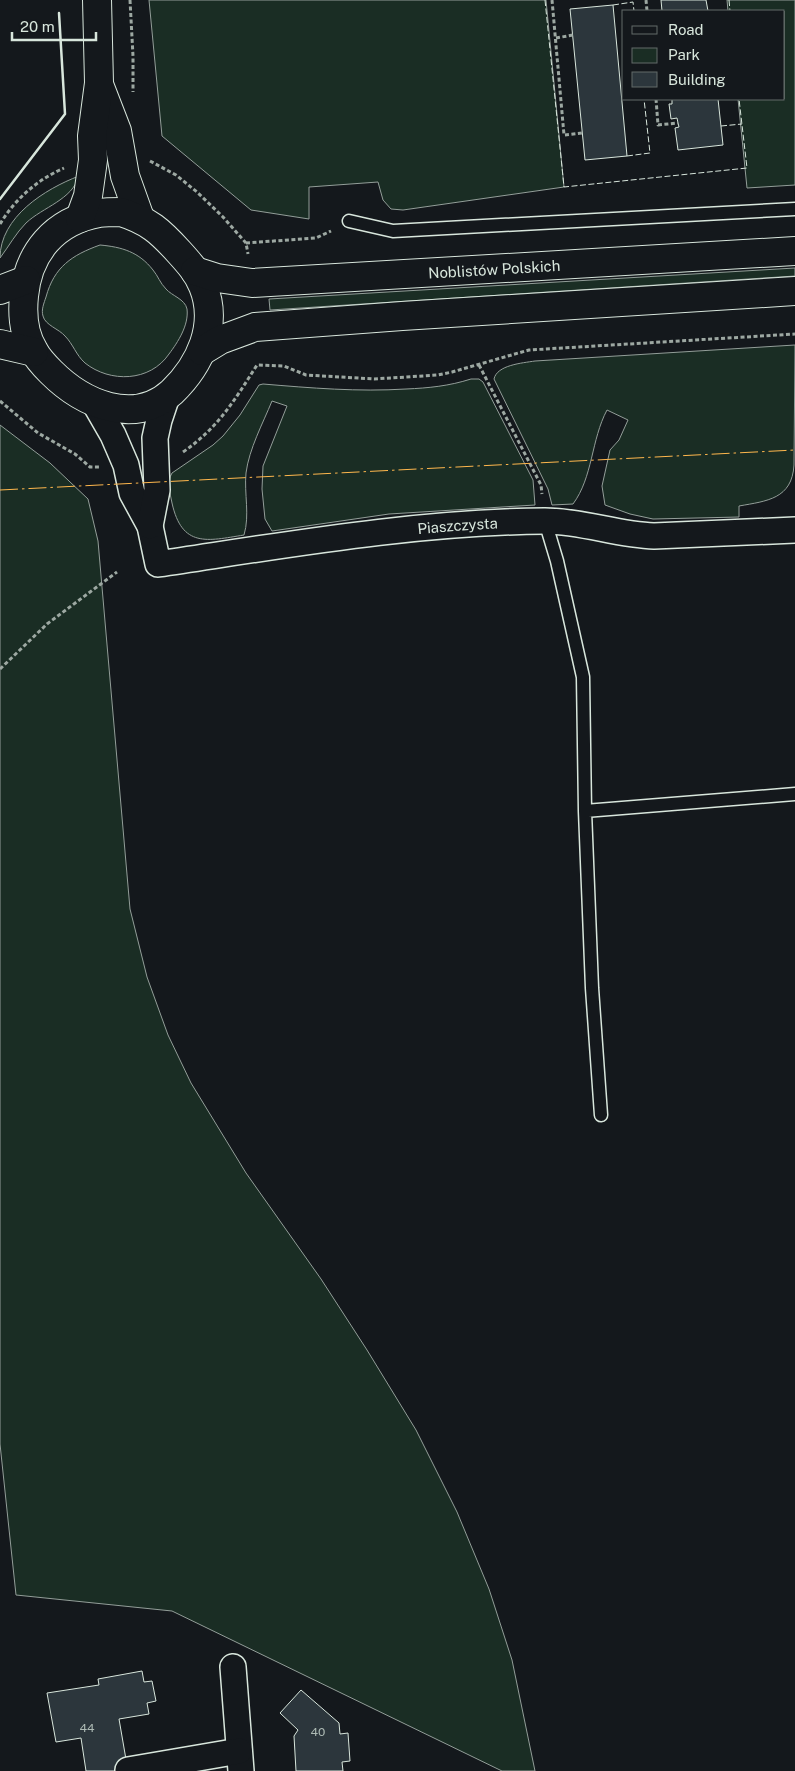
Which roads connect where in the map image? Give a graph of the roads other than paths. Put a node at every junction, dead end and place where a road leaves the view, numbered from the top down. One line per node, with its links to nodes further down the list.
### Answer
1 (97, 0): 2 (main road)
2 (99, 83): 4 (main road); 5 (main road)
3 (795, 210): 6 (lane)
4 (80, 218): 5 (main road); 9 (main road)
5 (140, 218): 8 (main road)
6 (349, 222)
7 (795, 251): 8 (main road, Noblistów Polskich)
8 (195, 271): 13 (main road)
9 (26, 280): 10 (main road); 14 (main road)
10 (0, 290)
11 (795, 291): 13 (main road)
12 (0, 344): 14 (main road)
13 (202, 351): 15 (main road)
14 (34, 352): 16 (main road)
15 (167, 396): 16 (main road); 18 (street, Piaszczysta)
16 (94, 402): 18 (street, Piaszczysta)
17 (545, 522): 18 (street, Piaszczysta); 19 (street, Piaszczysta); 21 (lane)
18 (150, 526)
19 (795, 530)
20 (795, 794): 21 (lane)
21 (585, 812): 22 (lane)
22 (601, 1115)
23 (233, 1666): 24 (street)
24 (240, 1761): 25 (street)
25 (128, 1770)

